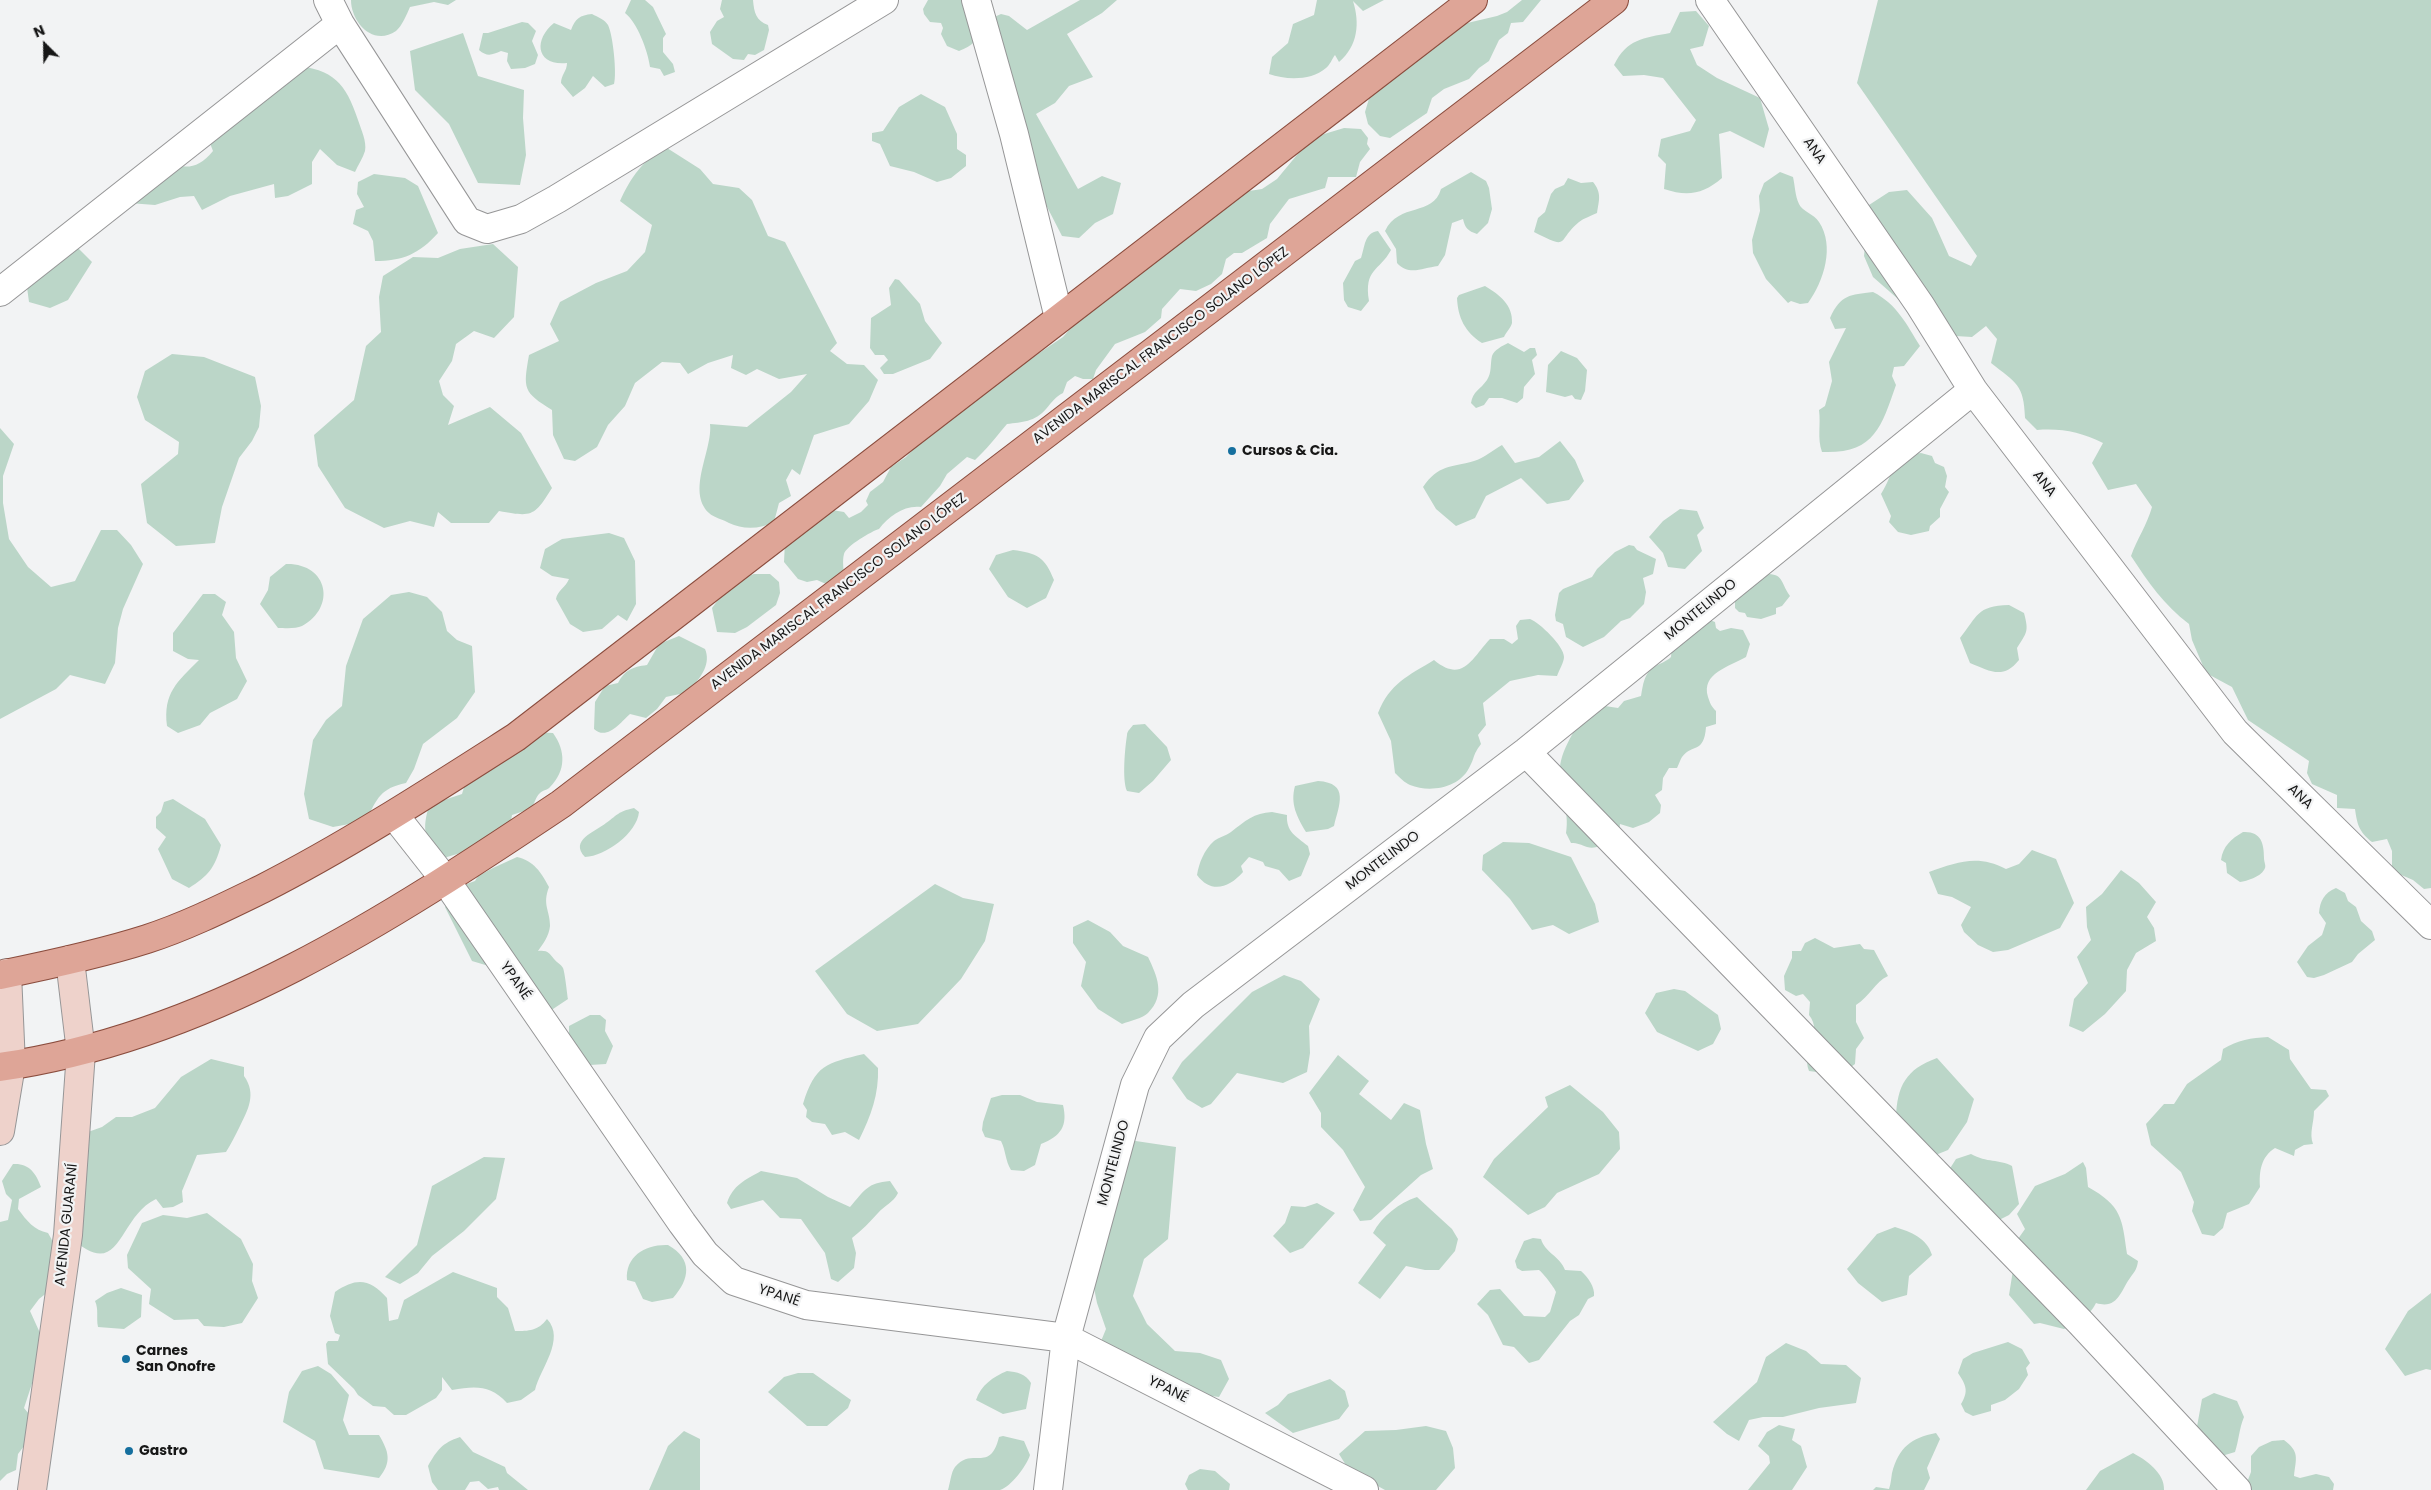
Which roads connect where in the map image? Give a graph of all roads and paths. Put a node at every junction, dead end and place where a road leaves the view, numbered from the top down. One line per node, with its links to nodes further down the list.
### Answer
1 (328, 0): 7 (street)
2 (884, 0): 7 (street)
3 (976, 0): 9 (street)
4 (1473, 0): 9 (main road)
5 (1614, 0): 13 (main road, AVENIDA MARISCAL FRANCISCO SOLANO LÓPEZ)
6 (1710, 0): 10 (street, ANA)
7 (340, 24): 8 (street)
8 (0, 292)
9 (1059, 318): 12 (main road)
10 (1973, 390): 11 (street, MONTELINDO); 14 (street, ANA)
11 (1526, 752): 20 (street, MONTELINDO); 24 (street)
12 (394, 815): 13 (street, YPANÉ); 15 (main road)
13 (446, 881): 17 (main road, AVENIDA MARISCAL FRANCISCO SOLANO LÓPEZ); 20 (street, YPANÉ)
14 (2431, 925)
15 (70, 960): 16 (main road); 17 (main road, AVENIDA GUARANÍ)
16 (4, 974): 18 (main road)
17 (81, 1052): 18 (main road, AVENIDA MARISCAL FRANCISCO SOLANO LÓPEZ); 21 (main road, AVENIDA GUARANÍ)
18 (6, 1066): 19 (main road)
19 (0, 1130)
20 (1066, 1338): 22 (street, MONTELINDO); 23 (street, YPANÉ)
21 (32, 1490)
22 (1048, 1490)
23 (1364, 1490)
24 (2238, 1490)

